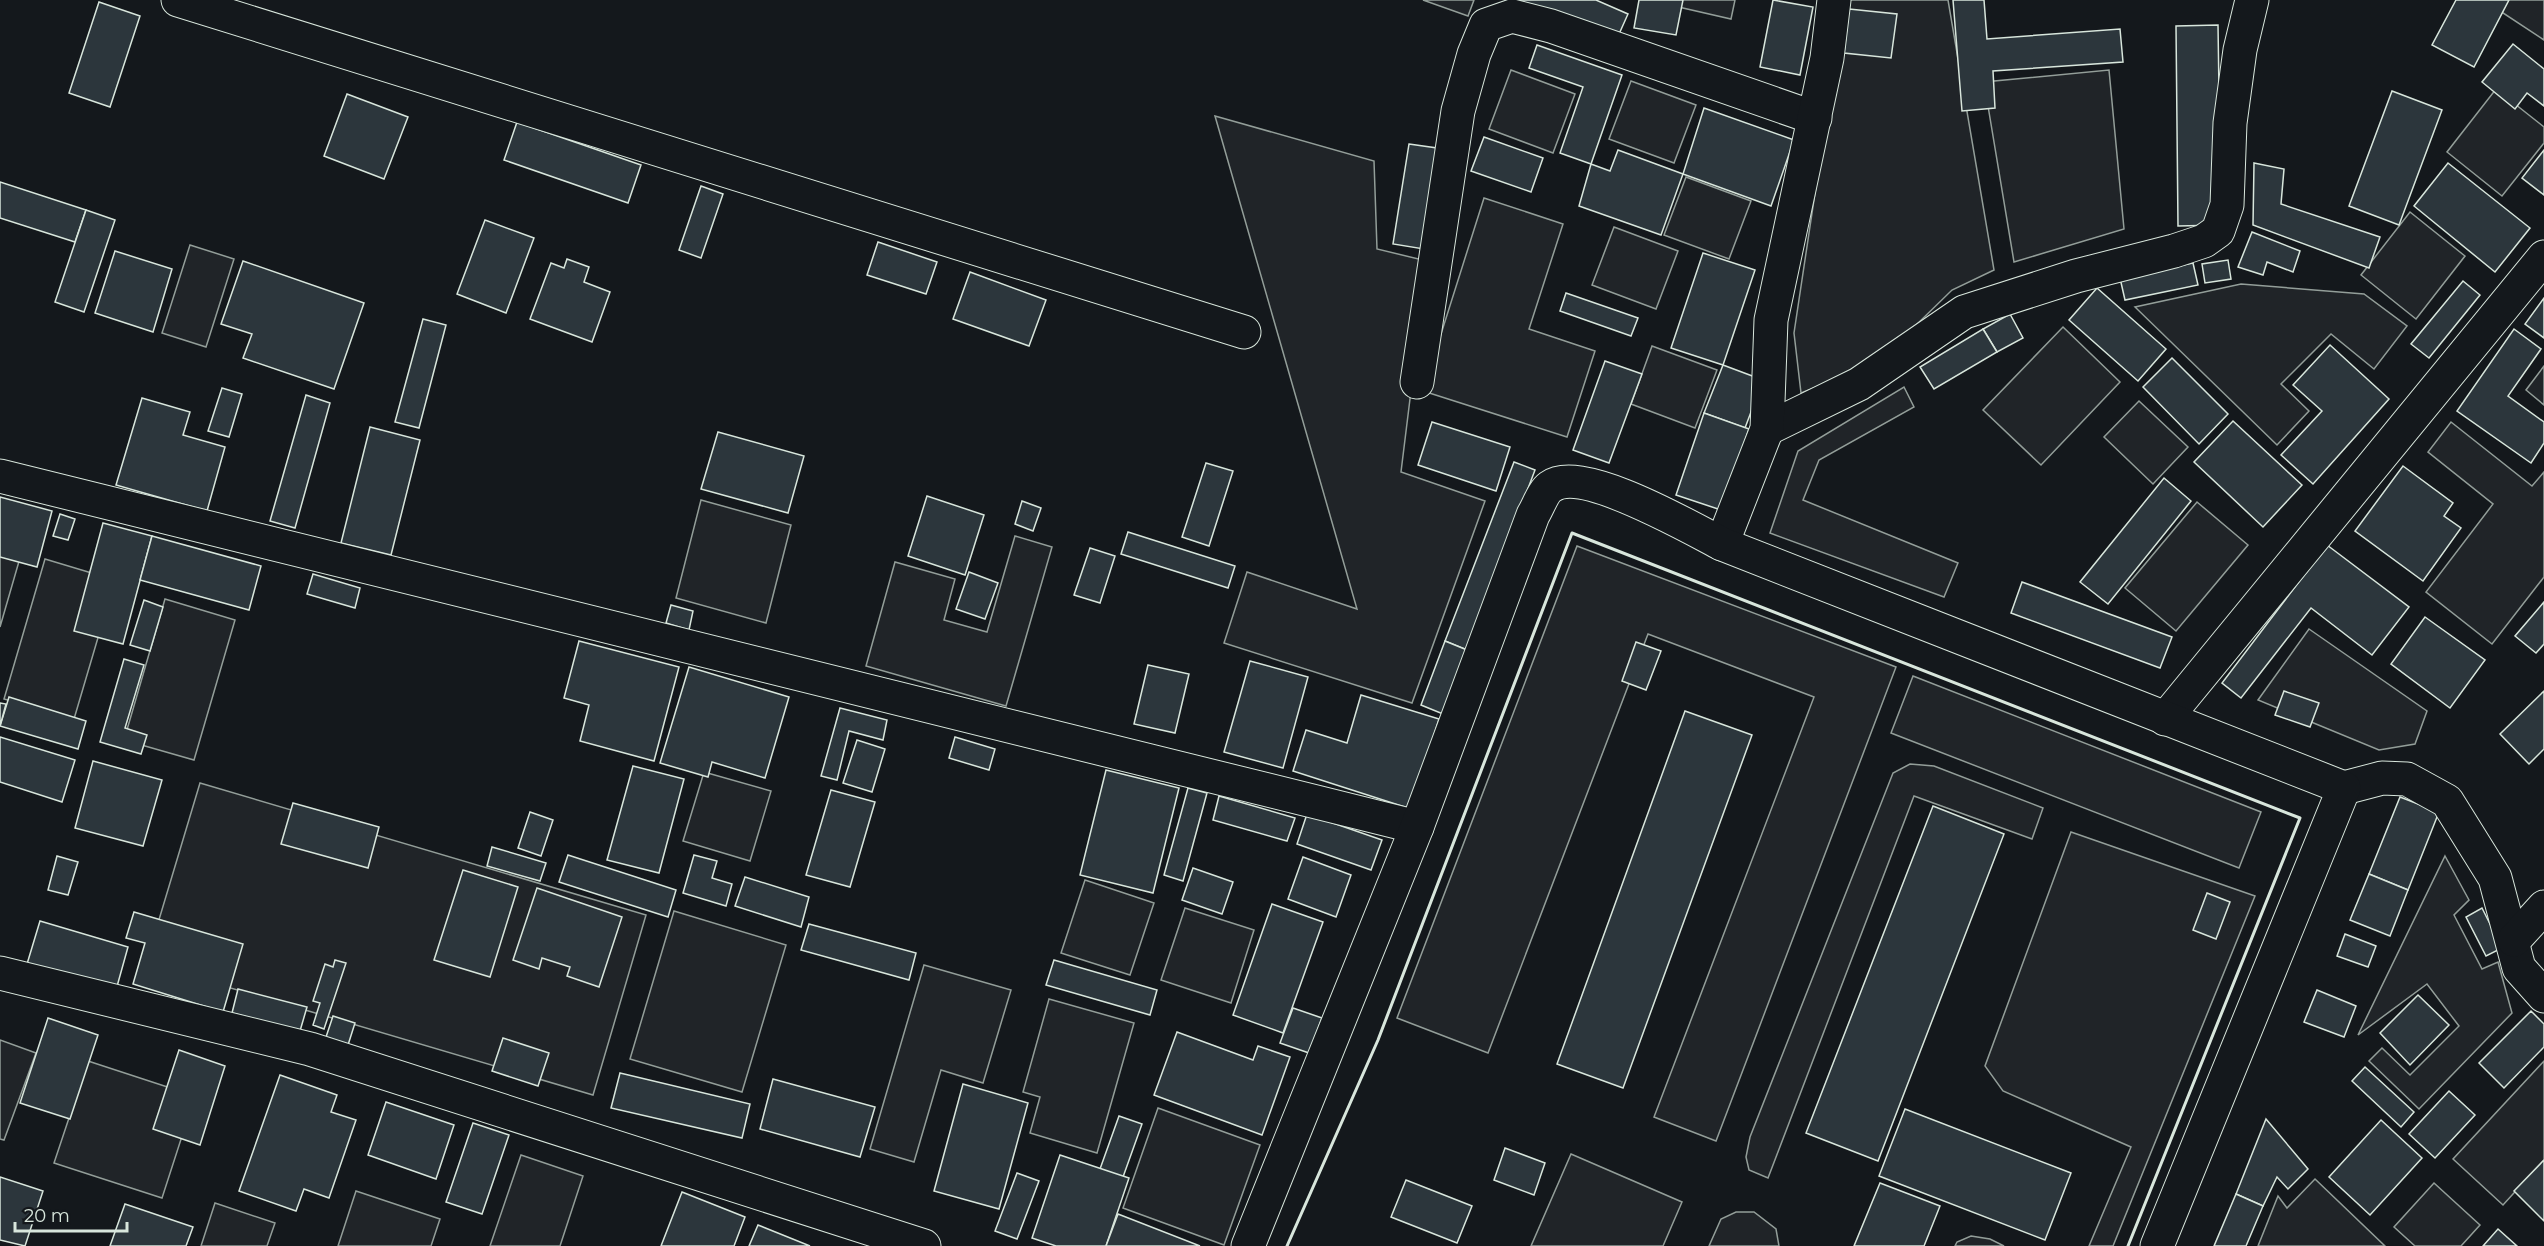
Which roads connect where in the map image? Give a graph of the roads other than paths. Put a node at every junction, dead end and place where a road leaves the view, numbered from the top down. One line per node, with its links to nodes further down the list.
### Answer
1 (178, 0): 6 (street)
2 (1834, 0): 4 (street)
3 (2252, 0): 8 (street)
4 (1815, 118): 7 (street); 8 (street)
5 (2544, 258): 11 (street)
6 (1244, 332)
7 (1417, 382)
8 (1767, 429): 10 (street)
9 (0, 476): 13 (street)
10 (1722, 544): 11 (street); 13 (street)
11 (2165, 718): 12 (street)
12 (2344, 788): 15 (street); 20 (street)
13 (1417, 827): 19 (street)
14 (2544, 907): 15 (street)
15 (2514, 940): 17 (street)
16 (0, 973): 18 (street)
17 (2544, 996)
18 (924, 1246)
19 (1248, 1246)
20 (2157, 1246)

